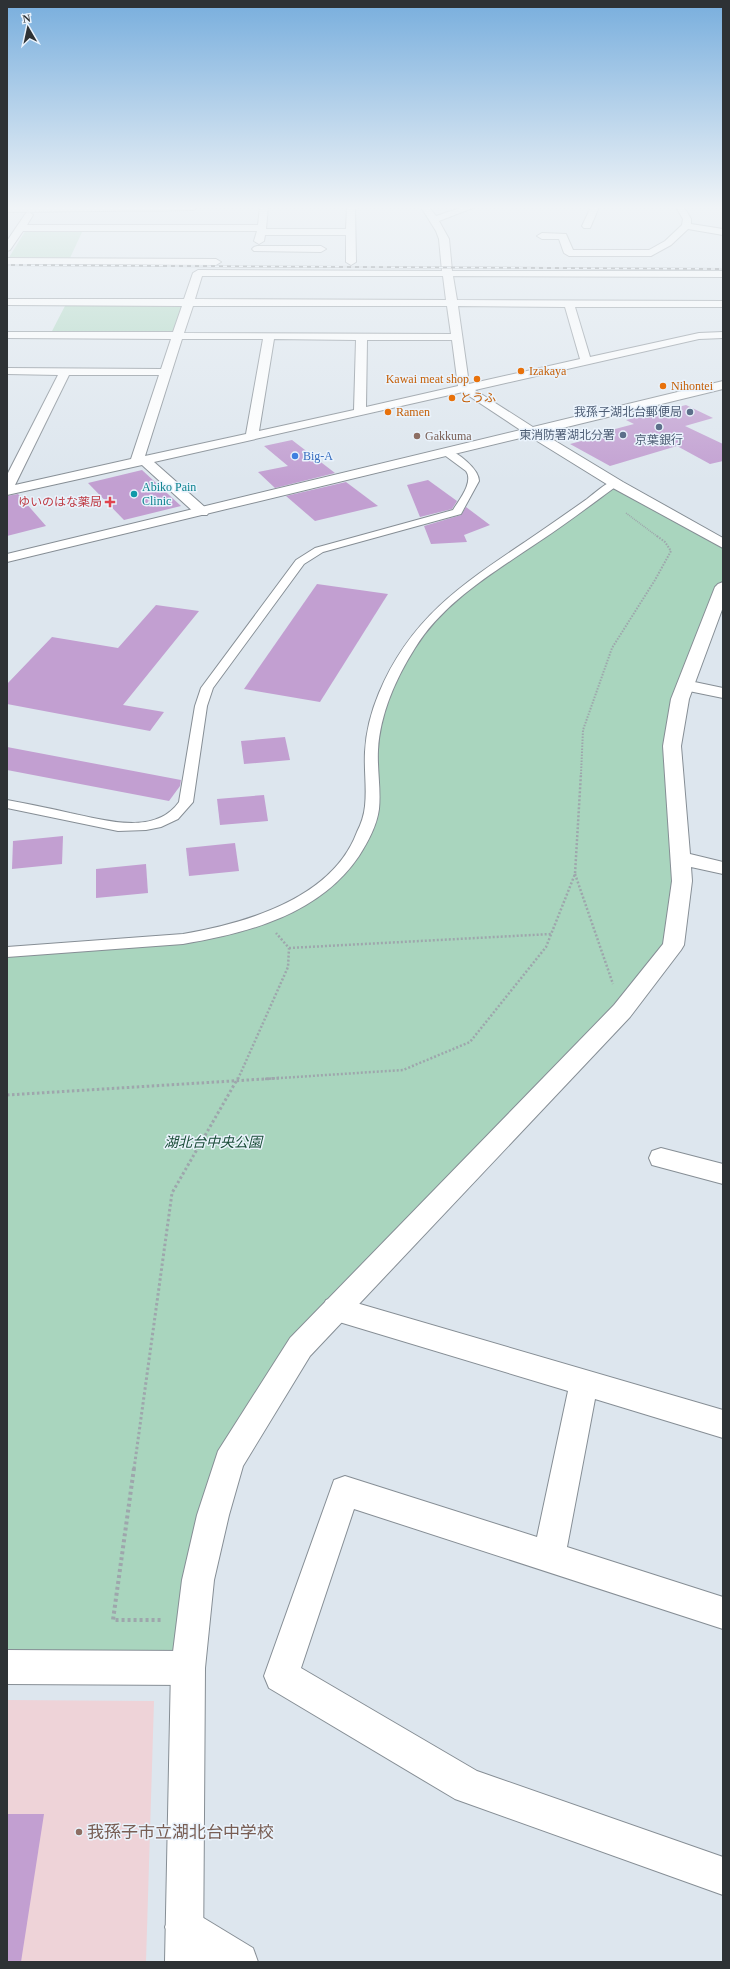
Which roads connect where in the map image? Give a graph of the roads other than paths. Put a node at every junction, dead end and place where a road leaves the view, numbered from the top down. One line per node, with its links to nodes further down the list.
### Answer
1 (189, 299): 6 (street)
2 (451, 299): 7 (street)
3 (683, 299): 9 (street)
4 (7, 302): 5 (street)
5 (67, 302): 6 (street); 12 (street)
6 (188, 303): 7 (street); 14 (street)
7 (452, 303): 8 (street); 18 (street)
8 (569, 304): 9 (street); 20 (street)
9 (686, 304): 10 (street); 17 (street)
10 (723, 304)
11 (7, 335): 12 (street)
12 (50, 335): 14 (street)
13 (723, 335): 17 (street)
14 (177, 336): 15 (street); 23 (street)
15 (269, 336): 16 (street); 28 (street)
16 (362, 336): 18 (street); 26 (street)
17 (699, 336): 19 (street); 20 (street)
18 (456, 337): 25 (street)
19 (723, 346)
20 (586, 362): 25 (street)
21 (7, 371): 22 (street)
22 (65, 372): 23 (street); 32 (street)
23 (166, 372): 30 (street)
24 (723, 385): 27 (street)
25 (464, 388): 26 (street); 27 (street)
26 (360, 412): 28 (street)
27 (532, 432): 29 (street); 31 (street)
28 (252, 436): 30 (street)
29 (446, 452): 33 (street); 39 (lane)
30 (141, 461): 32 (street); 33 (street)
31 (615, 483): 34 (street); 42 (lane)
32 (7, 489)
33 (202, 512): 35 (street)
34 (723, 544)
35 (7, 558)
36 (723, 587): 37 (street)
37 (685, 686): 38 (street); 40 (street)
38 (723, 693)
39 (7, 804)
40 (680, 858): 41 (street); 45 (street)
41 (723, 868)
42 (7, 952)
43 (662, 1158): 44 (street)
44 (723, 1174)
45 (336, 1309): 46 (street); 51 (street)
46 (584, 1382): 47 (street); 48 (street)
47 (723, 1424)
48 (549, 1557): 49 (street); 52 (street)
49 (723, 1613)
50 (7, 1667): 51 (street)
51 (188, 1668): 53 (street)
52 (723, 1876)
53 (184, 1944): 54 (street)
54 (240, 1962)

